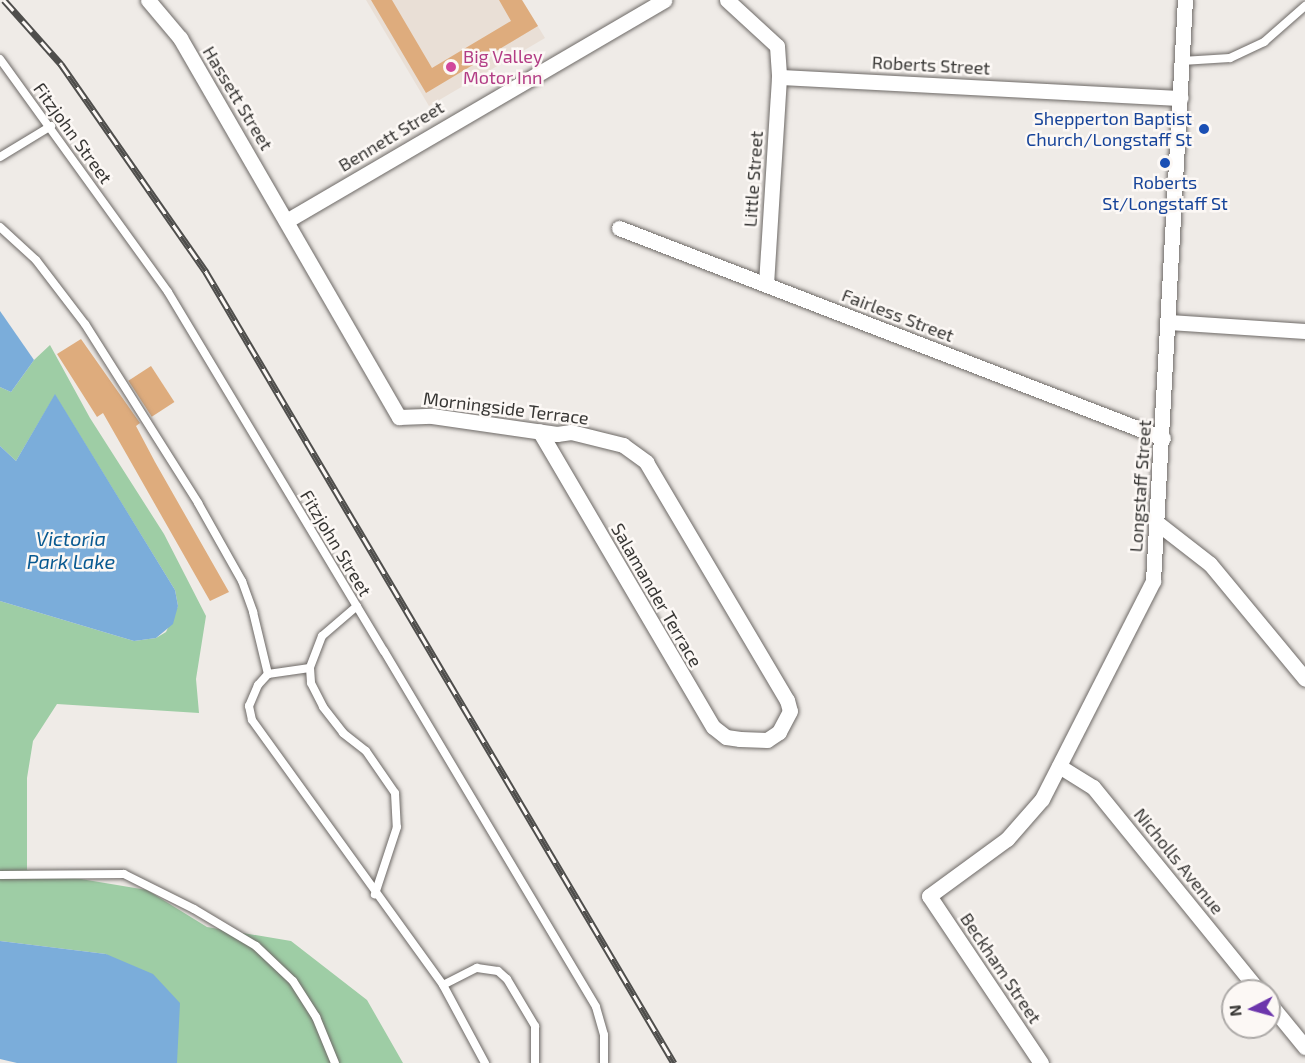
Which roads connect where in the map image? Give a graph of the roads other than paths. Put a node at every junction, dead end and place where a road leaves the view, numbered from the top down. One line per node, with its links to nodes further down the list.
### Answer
1 (148, 0): 14 (street, Hassett Street)
2 (650, 0): 7 (street, Bennett Street)
3 (664, 0): 7 (street, Bennett Street)
4 (727, 0): 10 (street)
5 (1185, 0): 9 (street, Longstaff Street)
6 (1305, 6): 9 (lane)
7 (637, 12): 14 (street, Bennett Street)
8 (0, 59): 12 (lane, Fitzjohn Street)
9 (1182, 61): 11 (street, Longstaff Street)
10 (779, 77): 11 (street, Roberts Street); 17 (street, Little Street)
11 (1180, 98): 18 (street, Longstaff Street)
12 (51, 126): 13 (lane); 23 (lane, Fitzjohn Street)
13 (0, 158)
14 (288, 220): 20 (street, Morningside Terrace)
15 (0, 227): 25 (lane)
16 (619, 228): 17 (street, Fairless Street)
17 (766, 285): 21 (street, Fairless Street)
18 (1169, 322): 19 (street); 21 (street, Longstaff Street)
19 (1305, 331)
20 (539, 431): 27 (street, Salamander Terrace); 27 (street, Morningside Terrace)
21 (1163, 438): 22 (street, Longstaff Street)
22 (1156, 522): 26 (street); 28 (street, Longstaff Street)
23 (357, 606): 24 (lane); 39 (lane, Fitzjohn Street)
24 (310, 668): 25 (lane); 30 (lane)
25 (268, 674): 30 (lane)
26 (1305, 680)
27 (767, 740)
28 (1059, 766): 31 (street, Longstaff Street); 32 (street, Nicholls Avenue)
29 (0, 875): 36 (lane)
30 (375, 894): 33 (lane)
31 (929, 896): 40 (street, Beckham Street)
32 (1250, 979)
33 (443, 985): 37 (lane); 38 (lane)
34 (1281, 1018): 35 (street)
35 (1305, 1047)
36 (335, 1063)
37 (485, 1063)
38 (535, 1063)
39 (604, 1063)
40 (1041, 1063)

